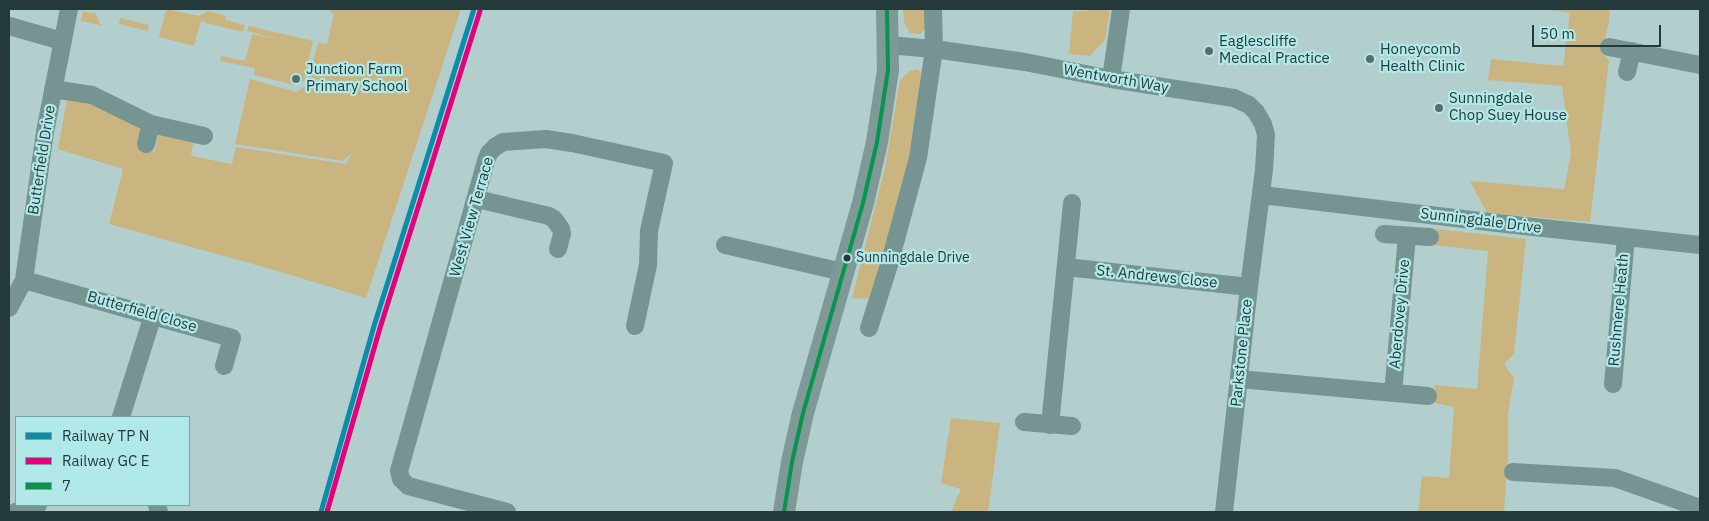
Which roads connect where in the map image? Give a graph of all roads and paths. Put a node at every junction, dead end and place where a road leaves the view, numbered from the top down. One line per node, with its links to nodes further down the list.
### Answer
1 (69, 9): 6 (street, Butterfield Drive)
2 (887, 9): 7 (main road)
3 (933, 9): 9 (street)
4 (1121, 9): 13 (street)
5 (9, 26): 6 (street)
6 (62, 40): 14 (street, Butterfield Drive)
7 (888, 44): 9 (street, Wentworth Way); 29 (main road)
8 (1609, 47): 10 (street)
9 (934, 49): 13 (street, Wentworth Way); 35 (street)
10 (1632, 51): 11 (street); 12 (street)
11 (1700, 64)
12 (1627, 72)
13 (1111, 79): 18 (street, Wentworth Way)
14 (53, 89): 15 (street); 30 (street, Butterfield Drive)
15 (152, 124): 16 (street); 17 (street)
16 (204, 136)
17 (146, 144)
18 (1262, 195): 24 (street, Sunningdale Drive); 31 (street, Parkstone Place)
19 (477, 199): 27 (street); 34 (street, West View Terrace); 47 (street, West View Terrace)
20 (1072, 203): 28 (street)
21 (1384, 234): 22 (street)
22 (1407, 236): 23 (street); 39 (street, Aberdovey Drive)
23 (1430, 237)
24 (1626, 237): 26 (street, Sunningdale Drive); 38 (street, Rushmere Heath)
25 (725, 245): 29 (street)
26 (1700, 245)
27 (558, 249)
28 (1066, 267): 31 (street, St. Andrews Close); 43 (street)
29 (843, 272): 51 (main road)
30 (24, 280): 32 (street, Butterfield Drive); 33 (street, Butterfield Close)
31 (1249, 287): 37 (street, Parkstone Place)
32 (9, 308)
33 (153, 315): 36 (street, Butterfield Close); 41 (street)
34 (635, 326)
35 (869, 328)
36 (224, 366)
37 (1239, 379): 39 (street); 52 (street, Parkstone Place)
38 (1613, 384)
39 (1393, 393): 40 (street)
40 (1428, 396)
41 (121, 416)
42 (1024, 422): 43 (street)
43 (1050, 425): 44 (street)
44 (1072, 426)
45 (1513, 472): 48 (street)
46 (35, 506): 49 (street)
47 (464, 507): 50 (street)
48 (1700, 508)
49 (15, 512)
50 (507, 512)
51 (784, 512)
52 (1224, 512)

